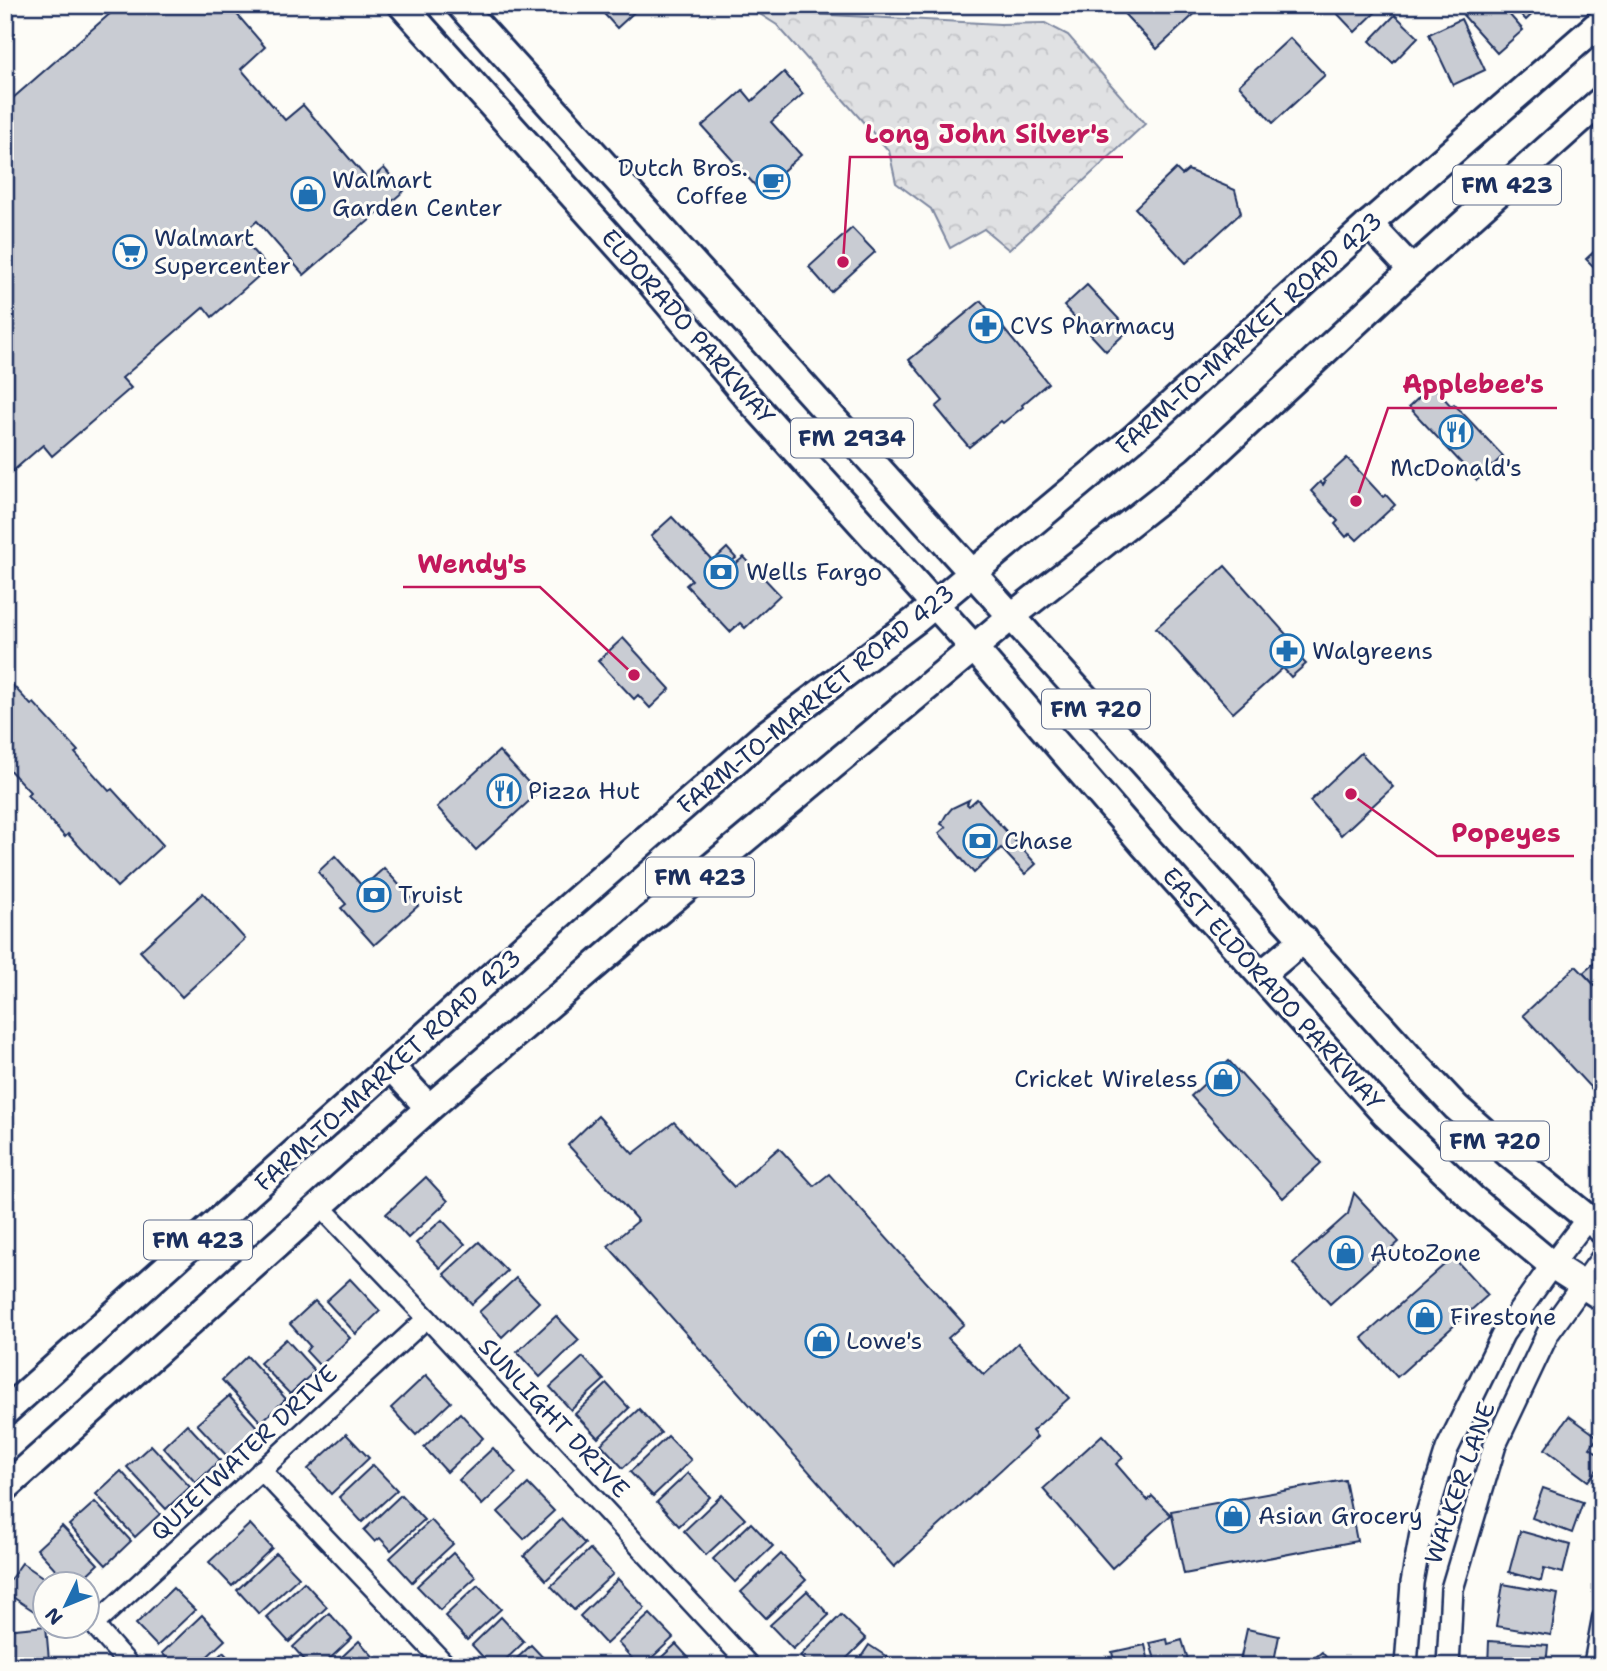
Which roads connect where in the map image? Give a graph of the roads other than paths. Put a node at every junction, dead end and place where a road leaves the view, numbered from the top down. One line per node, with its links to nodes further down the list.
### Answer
1 (402, 5): 6 (main road, ELDORADO PARKWAY / FM 2934)
2 (460, 5): 5 (main road, ELDORADO PARKWAY / FM 2934)
3 (1602, 21): 7 (main road, FARM-TO-MARKET ROAD 423 / FM 423)
4 (1602, 100): 8 (main road, FM 423)
5 (575, 132): 6 (main road); 9 (main road, ELDORADO PARKWAY / FM 2934)
6 (542, 162): 10 (main road, ELDORADO PARKWAY / FM 2934)
7 (1370, 224): 8 (main road); 9 (main road, FARM-TO-MARKET ROAD 423 / FM 423)
8 (1412, 270): 11 (main road, FM 423)
9 (973, 573): 10 (main road, FARM-TO-MARKET ROAD 423 / FM 423); 11 (main road, ELDORADO PARKWAY / FM 2934)
10 (934, 604): 12 (main road, ELDORADO PARKWAY / FM 2934); 15 (main road, FARM-TO-MARKET ROAD 423 / FM 423)
11 (1012, 616): 12 (main road, FM 423); 13 (main road, FM 720)
12 (974, 648): 14 (main road, EAST ELDORADO PARKWAY); 16 (main road, FM 423)
13 (1304, 939): 14 (main road); 18 (main road, FM 720)
14 (1261, 975): 20 (main road, EAST ELDORADO PARKWAY)
15 (391, 1067): 16 (main road); 23 (main road, FARM-TO-MARKET ROAD 423 / FM 423)
16 (429, 1108): 17 (main road, FM 423)
17 (320, 1206): 22 (street, SUNLIGHT DRIVE); 25 (main road, FM 423)
18 (1594, 1225): 20 (street, WALKER LANE)
19 (1602, 1258): 21 (street, WALKER LANE)
20 (1552, 1265): 21 (main road, EAST ELDORADO PARKWAY); 30 (street, WALKER LANE)
21 (1592, 1292): 31 (street, WALKER LANE)
22 (427, 1318): 24 (street, QUIETWATER DRIVE); 29 (street, SUNLIGHT DRIVE)
23 (5, 1412)
24 (261, 1470): 27 (street, QUIETWATER DRIVE); 28 (street)
25 (5, 1488)
26 (1602, 1618): 32 (street)
27 (130, 1666)
28 (447, 1666)
29 (750, 1666)
30 (1406, 1666)
31 (1448, 1666)
32 (1592, 1666)

